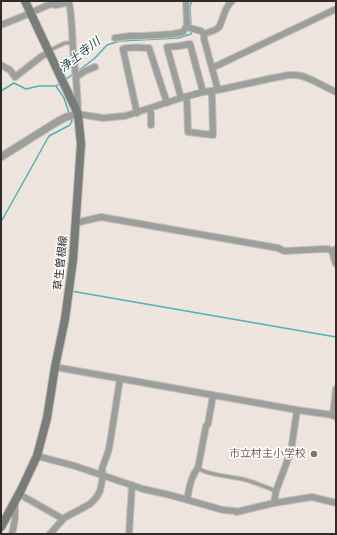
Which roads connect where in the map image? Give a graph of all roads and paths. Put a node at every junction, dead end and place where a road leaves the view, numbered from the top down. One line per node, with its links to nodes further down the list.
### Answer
1 (25, 1): 7 (main road, 草生曽根線)
2 (58, 1): 5 (street)
3 (186, 1): 9 (street)
4 (232, 1): 10 (street)
5 (51, 4): 7 (street); 12 (street)
6 (336, 9): 16 (street)
7 (31, 13): 8 (street); 13 (main road, 草生曽根線)
8 (1, 25)
9 (187, 27): 10 (street); 11 (street)
10 (204, 34): 16 (street)
11 (115, 38)
12 (73, 43): 13 (lane); 17 (street)
13 (49, 52): 14 (street); 26 (main road, 草生曽根線)
14 (1, 65)
15 (95, 67): 17 (street)
16 (212, 68): 18 (street)
17 (76, 77): 26 (street)
18 (218, 90): 19 (street); 21 (street)
19 (210, 91): 20 (street); 22 (street)
20 (203, 92): 22 (street); 22 (street)
21 (336, 92)
22 (183, 97): 23 (street)
23 (167, 103): 24 (street); 25 (street)
24 (149, 109): 25 (street); 27 (street)
25 (137, 113): 26 (street)
26 (78, 114): 28 (street); 29 (main road, 草生曽根線)
27 (151, 125)
28 (1, 157)
29 (75, 223): 30 (street); 32 (main road, 草生曽根線)
30 (334, 250): 31 (street)
31 (336, 264)
32 (55, 367): 33 (street); 38 (main road, 草生曽根線)
33 (120, 379): 35 (street); 40 (street)
34 (336, 389): 37 (street)
35 (213, 396): 36 (street); 39 (street)
36 (297, 410): 37 (street); 42 (street)
37 (335, 415)
38 (37, 456): 40 (street); 43 (main road, 草生曽根線)
39 (198, 468): 42 (lane); 44 (street)
40 (103, 476): 41 (street); 47 (street)
41 (132, 485): 44 (street); 51 (street)
42 (276, 491): 45 (street)
43 (17, 498): 47 (street); 48 (main road, 草生曽根線); 49 (street)
44 (187, 500): 45 (street)
45 (274, 503): 46 (street)
46 (336, 503)
47 (63, 519): 50 (street)
48 (1, 527)
49 (12, 534)
50 (50, 534)
51 (129, 534)

